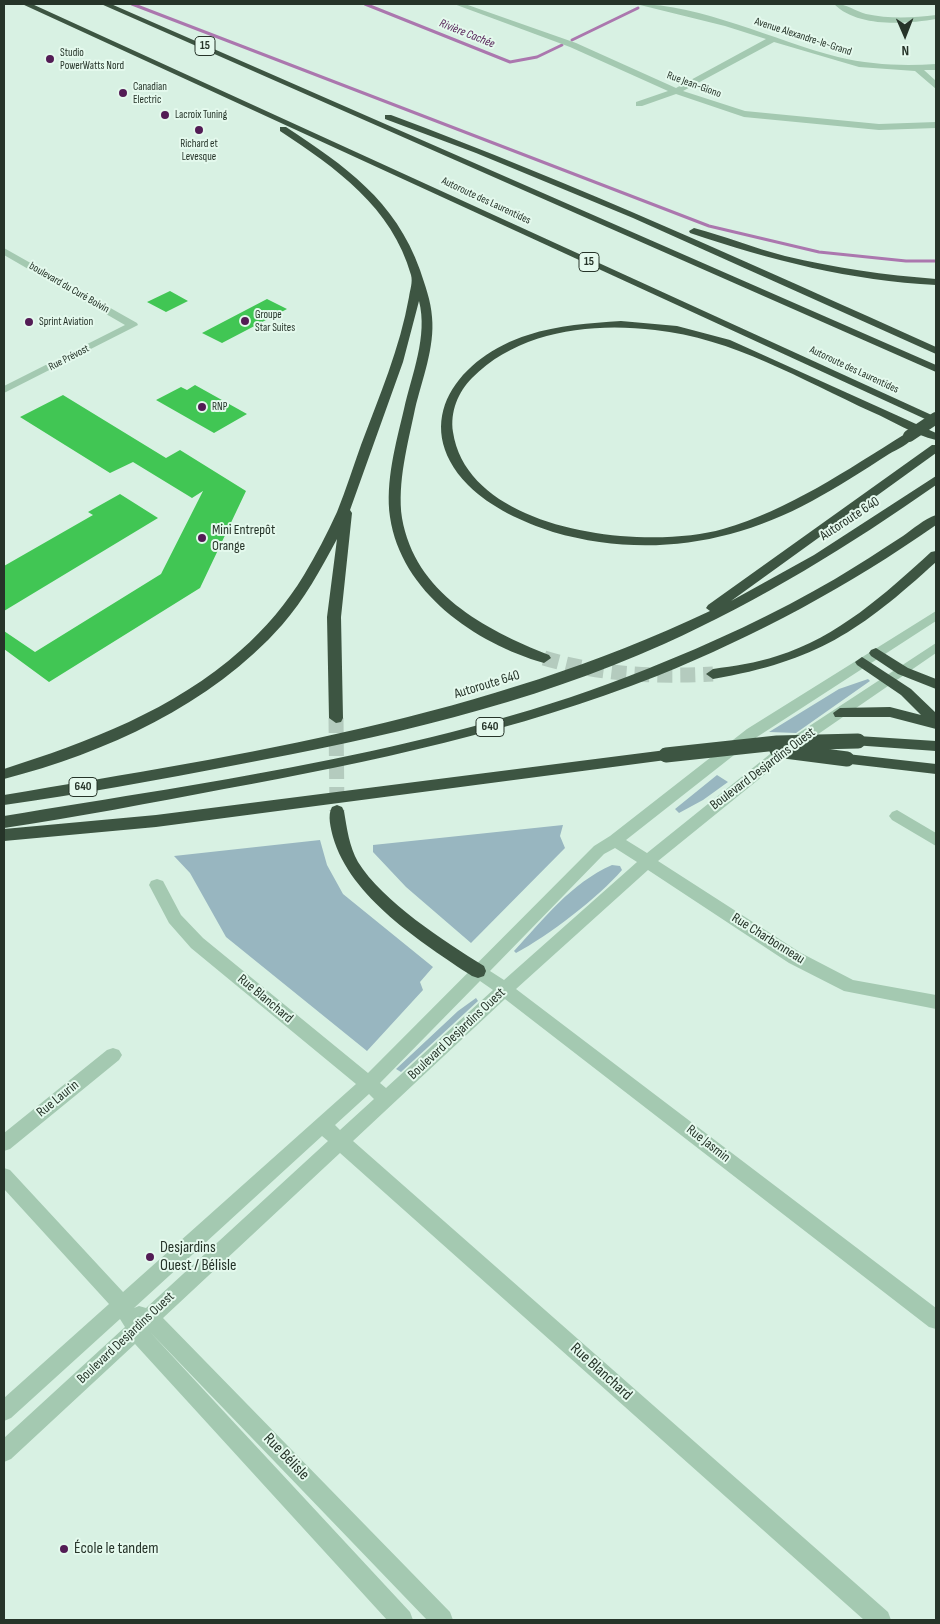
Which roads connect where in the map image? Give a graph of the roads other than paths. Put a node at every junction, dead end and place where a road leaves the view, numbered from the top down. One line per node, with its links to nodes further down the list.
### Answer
1 (26, 4): 15 (highway, Autoroute des Laurentides / 15)
2 (106, 4): 12 (highway, Autoroute des Laurentides / 15)
3 (458, 4): 14 (street, Rue Jean-Giono)
4 (640, 4): 7 (street, Avenue Alexandre-le-Grand)
5 (674, 4): 7 (street)
6 (838, 4): 8 (street)
7 (665, 9): 9 (street, Avenue Alexandre-le-Grand)
8 (936, 17)
9 (773, 39): 11 (street, Avenue Alexandre-le-Grand); 14 (street)
10 (936, 67): 11 (street, Avenue Alexandre-le-Grand)
11 (918, 69): 13 (street)
12 (292, 85): 18 (highway); 24 (highway, Autoroute des Laurentides / 15)
13 (936, 86)
14 (676, 91): 16 (street); 17 (street, Rue Jean-Giono)
15 (242, 102): 20 (highway); 26 (highway, Autoroute des Laurentides / 15)
16 (638, 104)
17 (936, 125)
18 (605, 203): 21 (highway); 23 (highway)
19 (4, 251): 22 (street, boulevard du Curé Boivin)
20 (417, 278): 30 (highway); 37 (highway)
21 (936, 282)
22 (134, 325): 25 (street, Rue Prévost)
23 (936, 351)
24 (936, 369)
25 (4, 390)
26 (936, 420): 27 (highway, bridge)
27 (936, 437)
28 (931, 451): 34 (highway)
29 (936, 480): 34 (highway, Autoroute 640 / 640)
30 (348, 501): 44 (highway); 49 (highway)
31 (936, 519): 53 (highway, 640)
32 (936, 556): 40 (highway)
33 (936, 615): 36 (street, Boulevard Desjardins Ouest)
34 (679, 632): 50 (highway, Autoroute 640 / 640)
35 (936, 647): 39 (street, Boulevard Desjardins Ouest)
36 (876, 653): 38 (street, Boulevard Desjardins Ouest); 39 (highway)
37 (544, 658)
38 (862, 662): 41 (highway); 55 (street, Boulevard Desjardins Ouest)
39 (903, 670): 41 (street, Boulevard Desjardins Ouest); 42 (highway)
40 (713, 674)
41 (889, 680): 43 (street, Boulevard Desjardins Ouest); 45 (highway)
42 (936, 684)
43 (840, 713): 45 (highway); 57 (street, Boulevard Desjardins Ouest)
44 (336, 718)
45 (936, 722)
46 (935, 745): 47 (highway, bridge)
47 (748, 746): 48 (highway, bridge); 54 (highway, bridge)
48 (936, 769)
49 (4, 774)
50 (4, 800)
51 (337, 811): 59 (highway)
52 (897, 816): 56 (street)
53 (4, 822)
54 (4, 835)
55 (615, 840): 57 (street, Rue Charbonneau); 59 (street, Boulevard Desjardins Ouest)
56 (936, 840)
57 (648, 861): 60 (street, Boulevard Desjardins Ouest); 61 (street, Rue Charbonneau)
58 (157, 885): 63 (street, Rue Blanchard)
59 (478, 970): 60 (street, Rue Jasmin); 63 (street, Boulevard Desjardins Ouest)
60 (505, 989): 64 (street, Boulevard Desjardins Ouest); 70 (street, Rue Jasmin)
61 (936, 1002)
62 (113, 1056): 67 (street, Rue Laurin)
63 (368, 1084): 64 (street, Rue Blanchard); 65 (street, Boulevard Desjardins Ouest)
64 (387, 1099): 66 (street, Boulevard Desjardins Ouest)
65 (322, 1125): 66 (street, Rue Blanchard); 69 (street, Boulevard Desjardins Ouest)
66 (342, 1141): 71 (street, Boulevard Desjardins Ouest); 76 (street, Rue Blanchard)
67 (4, 1143)
68 (4, 1176): 69 (street, Rue Bélisle)
69 (122, 1305): 71 (street, Rue Bélisle); 72 (street, Boulevard Desjardins Ouest)
70 (936, 1320)
71 (141, 1324): 73 (street, Boulevard Desjardins Ouest); 74 (street, Rue Bélisle); 75 (street, Rue Bélisle)
72 (4, 1411)
73 (4, 1452)
74 (402, 1620)
75 (442, 1620)
76 (880, 1620)

